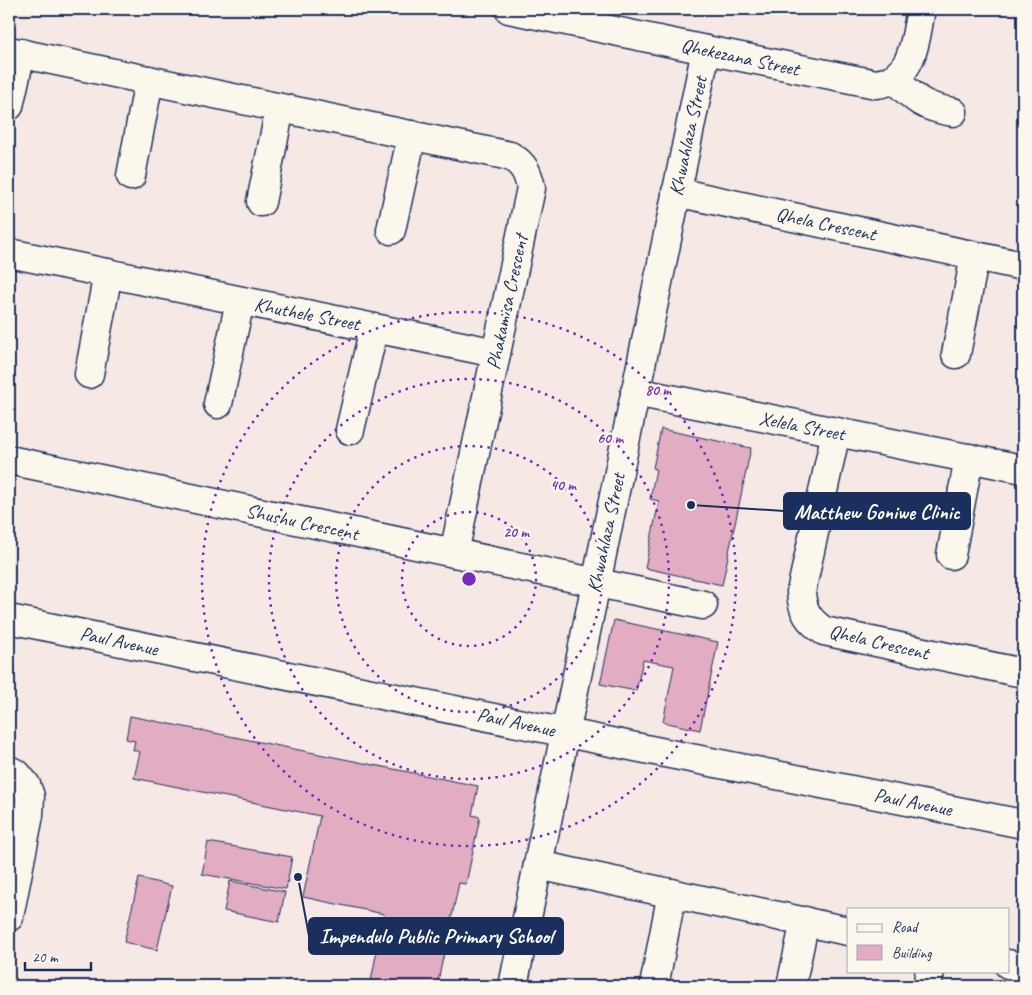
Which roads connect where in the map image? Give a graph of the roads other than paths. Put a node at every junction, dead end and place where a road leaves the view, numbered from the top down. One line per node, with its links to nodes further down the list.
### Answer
1 (509, 9): 3 (street, Qhekezana Street)
2 (921, 9): 6 (street)
3 (574, 15): 4 (street, Qhekezana Street)
4 (706, 50): 6 (street, Qhekezana Street); 13 (street, Khwahlaza Street)
5 (15, 52): 7 (street, Phakamisa Crescent); 8 (street, Phakamisa Crescent)
6 (894, 79): 10 (street)
7 (149, 80): 9 (street, Phakamisa Crescent); 12 (street)
8 (9, 106)
9 (280, 108): 11 (street, Phakamisa Crescent); 14 (street)
10 (953, 112)
11 (412, 136): 15 (street); 22 (street, Phakamisa Crescent)
12 (131, 176)
13 (676, 192): 17 (street, Qhela Crescent); 25 (street, Khwahlaza Street)
14 (261, 202)
15 (391, 230)
16 (9, 253): 19 (street, Khuthele Street)
17 (975, 256): 18 (street, Qhela Crescent); 23 (street)
18 (1023, 266)
19 (108, 274): 20 (street, Khuthele Street); 24 (street)
20 (240, 301): 21 (street, Khuthele Street); 26 (street, Khuthele Street)
21 (374, 328): 22 (street, Khuthele Street); 27 (street, Khuthele Street)
22 (496, 353): 32 (street, Phakamisa Crescent)
23 (956, 354)
24 (89, 374)
25 (635, 392): 28 (street, Xelela Street); 34 (street, Khwahlaza Street)
26 (218, 404)
27 (350, 430)
28 (836, 432): 29 (street, Xelela Street); 37 (street, Qhela Crescent)
29 (969, 458): 31 (street, Xelela Street); 33 (street)
30 (9, 460): 32 (street, Shushu Crescent)
31 (1023, 469)
32 (454, 553): 34 (street, Shushu Crescent)
33 (951, 555)
34 (596, 583): 35 (street, Shushu Crescent); 38 (street, Khwahlaza Street)
35 (703, 605)
36 (9, 619): 38 (street, Paul Avenue)
37 (1023, 673)
38 (565, 732): 40 (street, Paul Avenue); 41 (street, Khwahlaza Street)
39 (9, 770): 43 (street)
40 (1023, 824)
41 (538, 864): 42 (street); 49 (street, Khwahlaza Street)
42 (672, 893): 44 (street); 50 (street)
43 (9, 913)
44 (805, 921): 45 (street); 51 (street)
45 (847, 930)
46 (1010, 965): 47 (street)
47 (1023, 968)
48 (930, 972): 52 (street)
49 (513, 986)
50 (654, 986)
51 (791, 986)
52 (927, 986)

